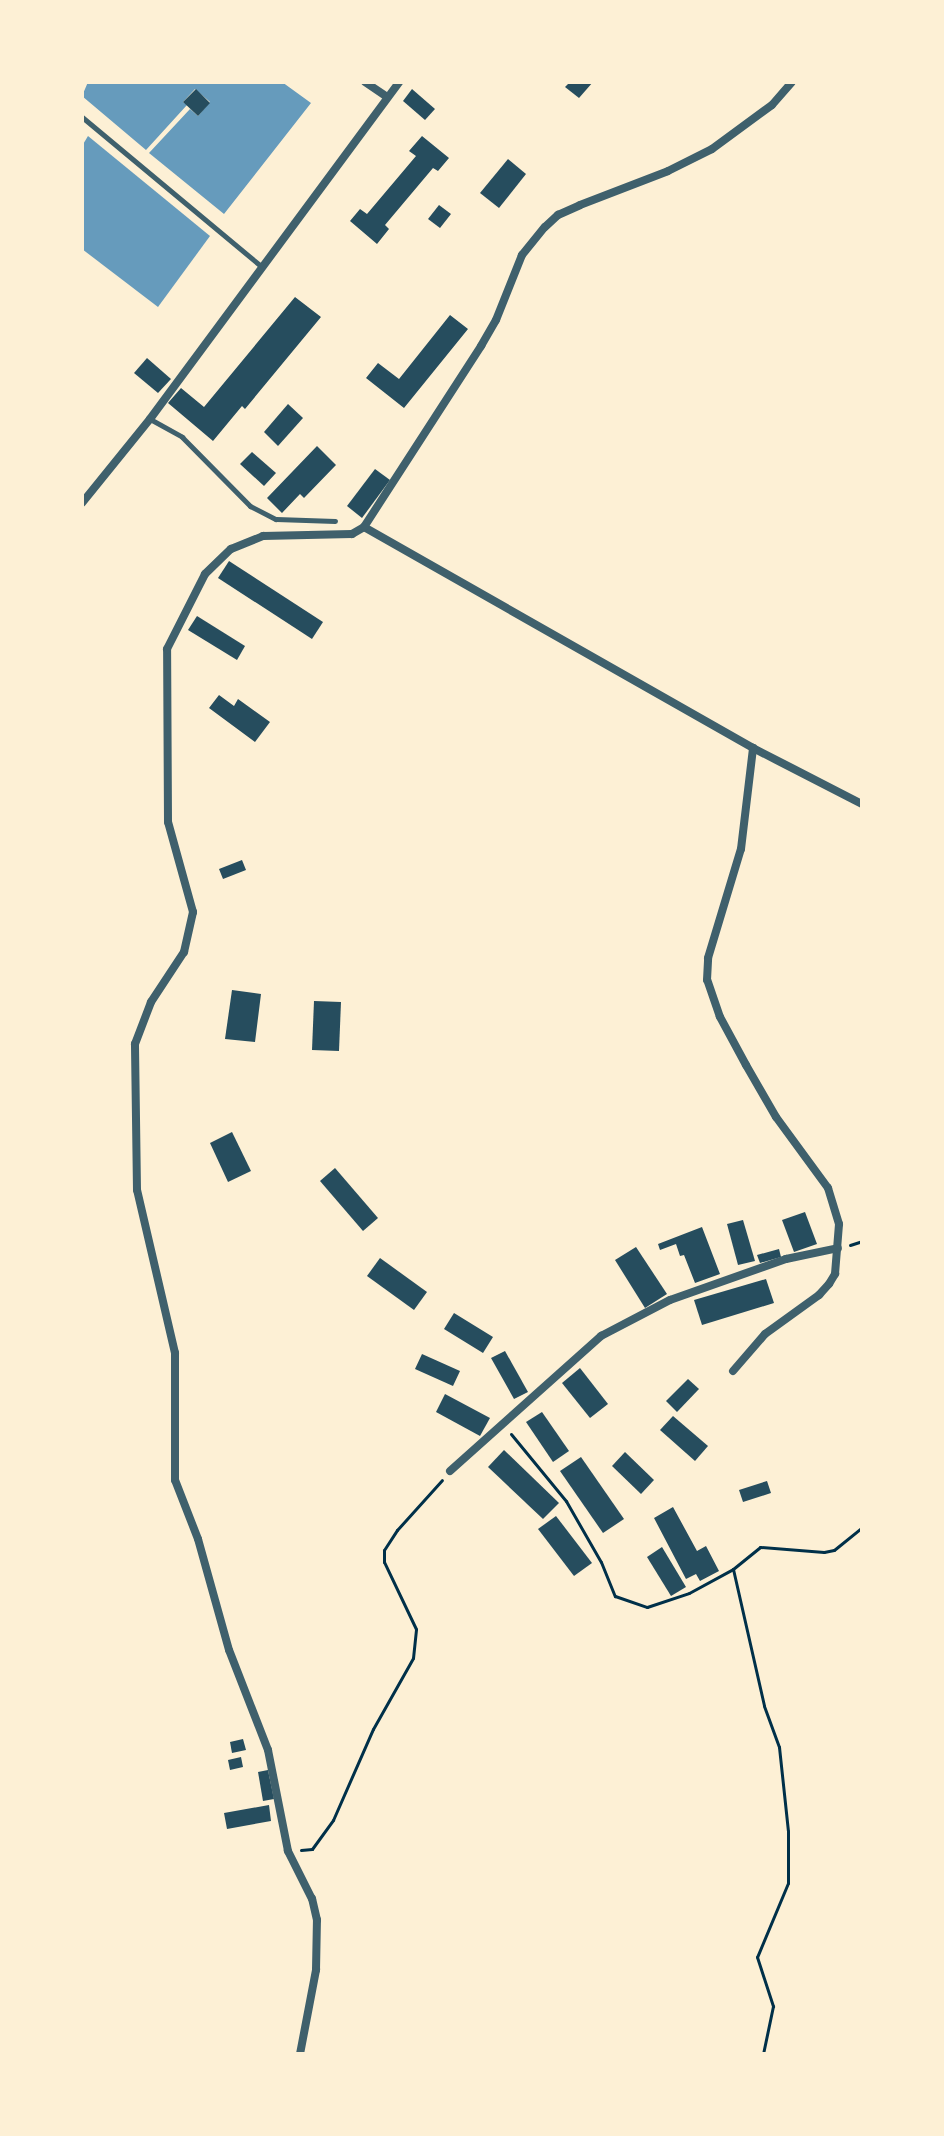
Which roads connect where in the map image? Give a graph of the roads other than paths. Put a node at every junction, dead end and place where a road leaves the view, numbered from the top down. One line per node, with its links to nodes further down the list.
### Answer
1 (365, 82): 4 (street)
2 (399, 82): 4 (street)
3 (792, 82): 10 (street)
4 (387, 97): 6 (street)
5 (82, 117): 6 (lane)
6 (262, 267): 7 (street)
7 (150, 419): 8 (street); 9 (lane)
8 (82, 503)
9 (335, 521)
10 (364, 527): 11 (street); 16 (street)
11 (753, 748): 12 (street); 13 (street)
12 (862, 804)
13 (838, 1248): 14 (street); 15 (street)
14 (733, 1371)
15 (450, 1471)
16 (300, 2054)

